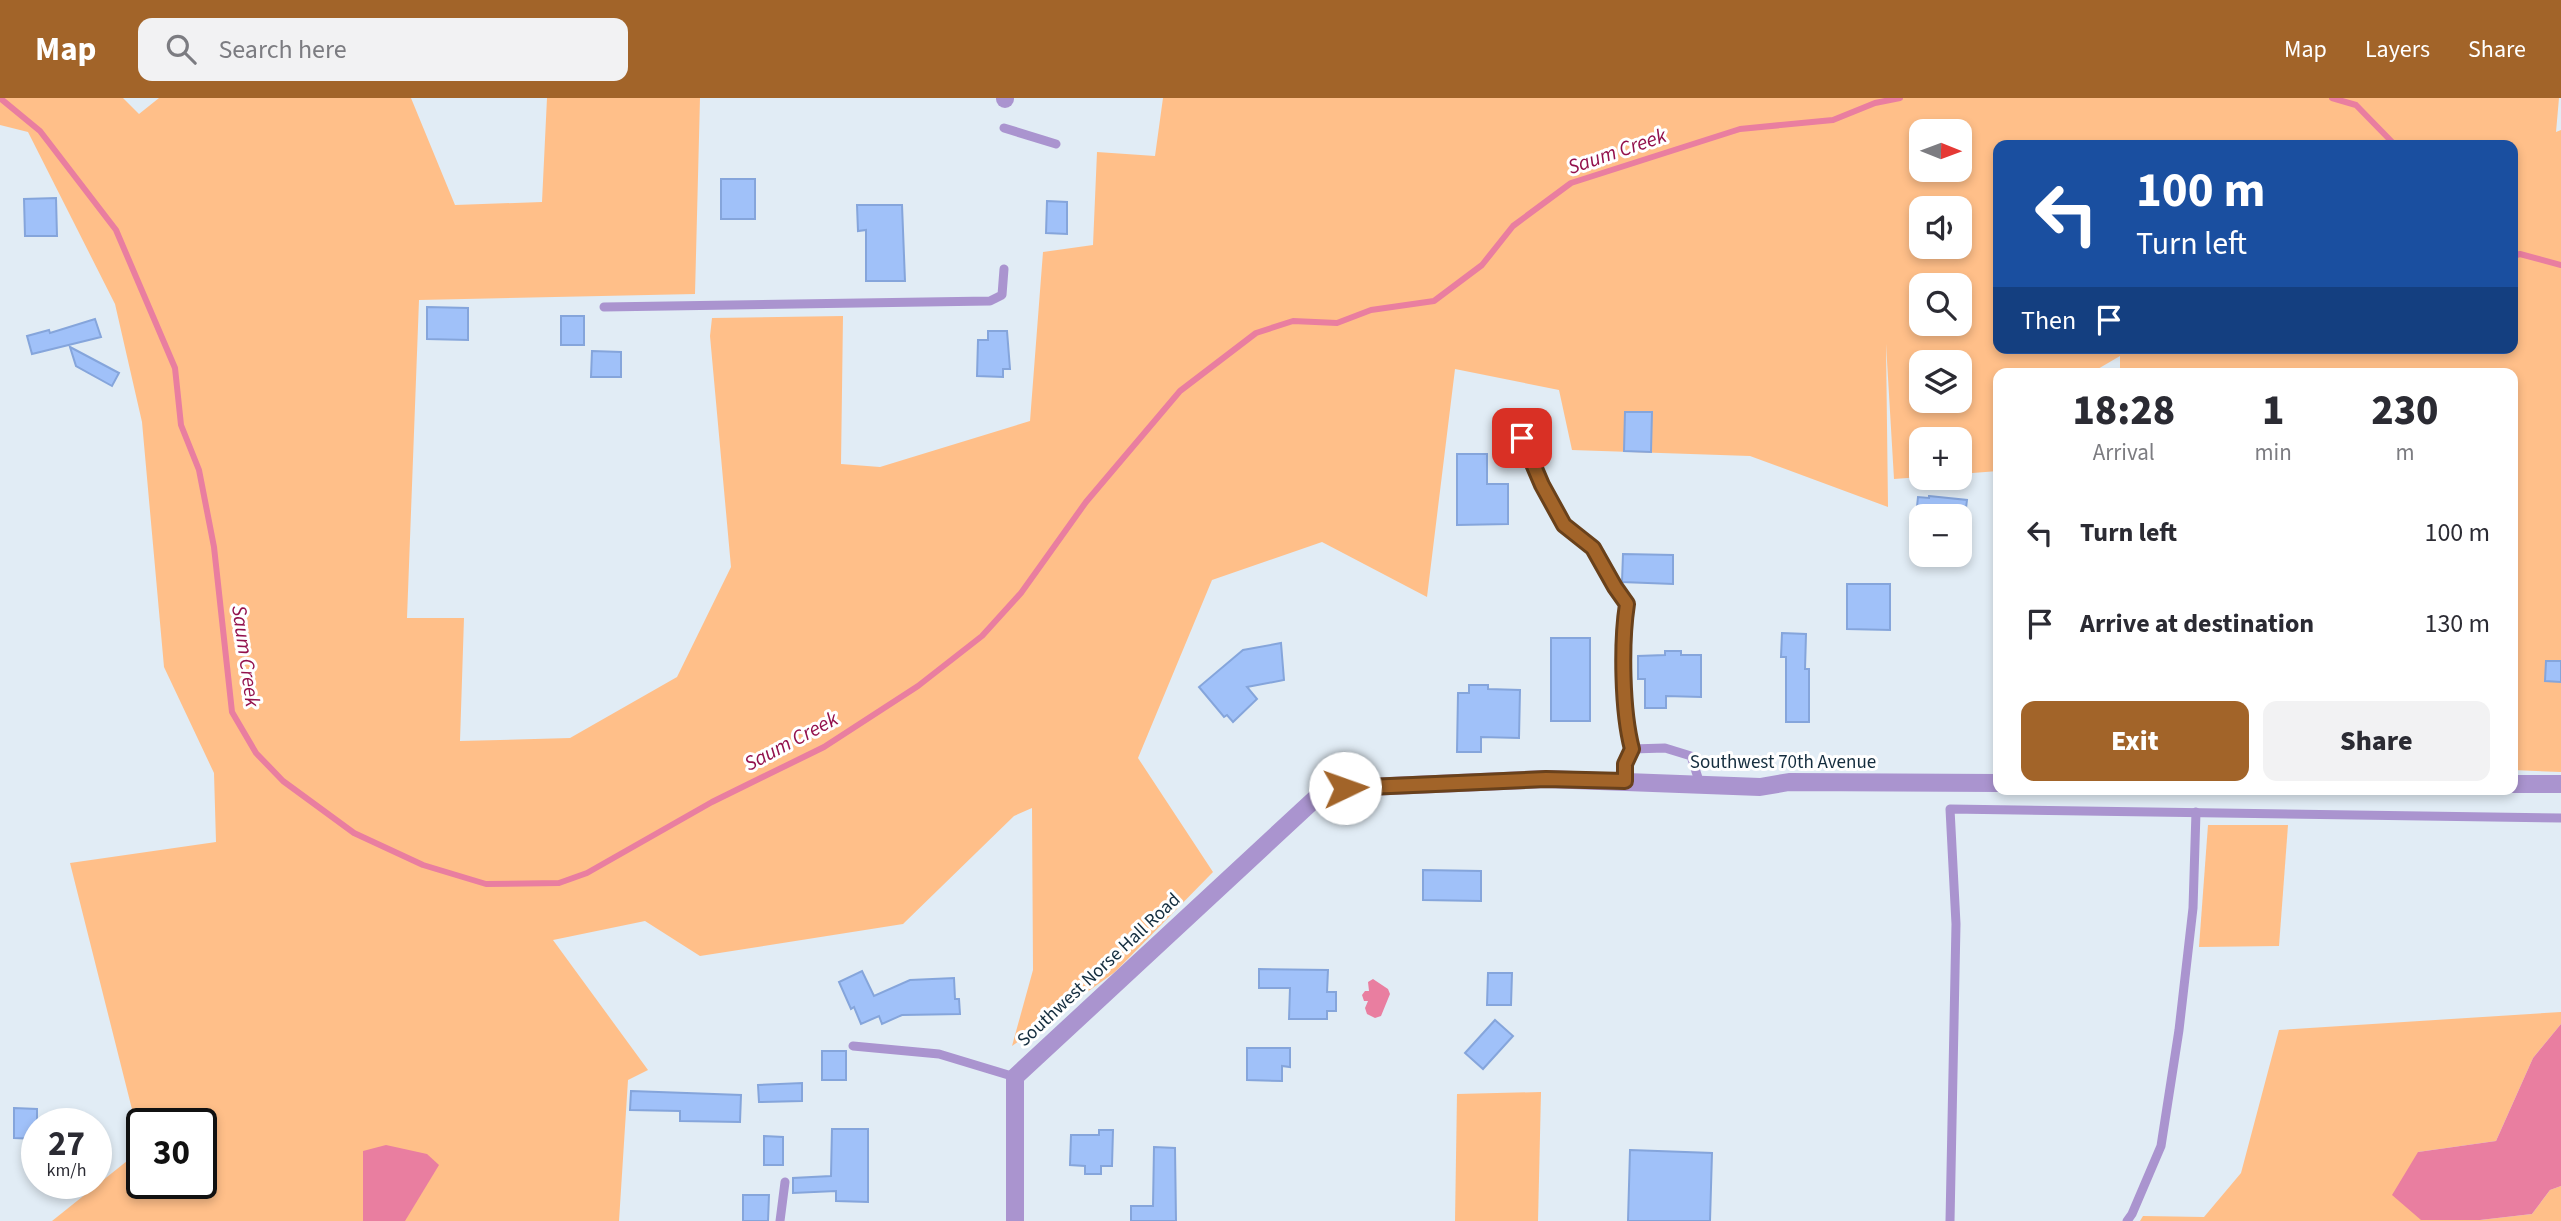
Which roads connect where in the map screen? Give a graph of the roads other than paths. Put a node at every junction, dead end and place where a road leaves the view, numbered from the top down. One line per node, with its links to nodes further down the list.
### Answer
1 (1004, 128): 2 (lane)
2 (1056, 144)
3 (1003, 269): 4 (lane)
4 (604, 307)
5 (1511, 430): 6 (lane)
6 (1632, 749): 7 (lane); 9 (lane)
7 (1625, 781): 9 (street, Southwest 70th Avenue); 12 (street, Southwest 70th Avenue)
8 (1993, 783): 9 (street, Southwest 70th Avenue)
9 (1700, 784)
10 (2518, 784): 11 (street)
11 (2561, 784)
12 (1317, 797): 16 (street, Southwest Norse Hall Road)
13 (2196, 812): 14 (lane); 20 (lane); 21 (lane)
14 (2561, 818)
15 (853, 1046): 16 (lane)
16 (1015, 1077): 19 (street, Southwest Norse Hall Road)
17 (785, 1182): 18 (lane)
18 (780, 1221)
19 (1015, 1221)
20 (1950, 1221)
21 (2127, 1221)

